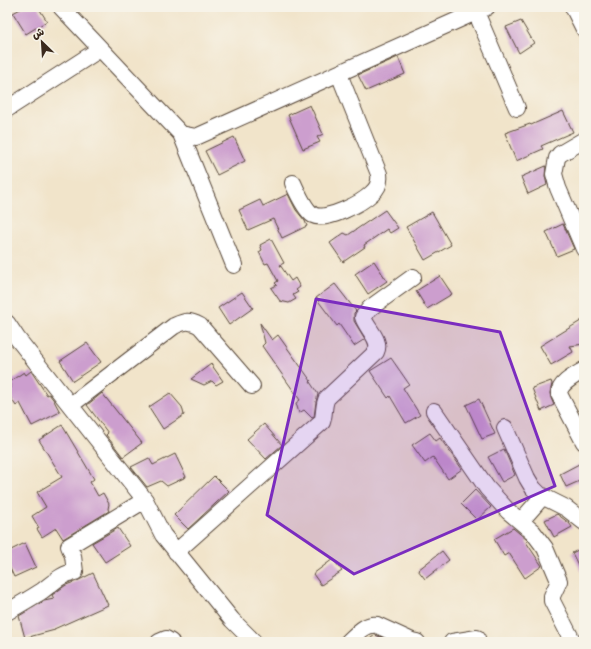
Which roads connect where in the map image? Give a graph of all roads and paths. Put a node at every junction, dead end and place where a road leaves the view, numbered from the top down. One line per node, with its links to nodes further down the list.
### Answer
1 (61, 7): 5 (street)
2 (573, 7): 4 (street)
3 (481, 10): 6 (street); 7 (street)
4 (584, 29)
5 (100, 49): 8 (street); 9 (street)
6 (339, 74): 9 (street); 11 (street)
7 (517, 108)
8 (7, 109)
9 (180, 134): 13 (street)
10 (584, 140): 12 (street)
11 (293, 184)
12 (584, 249)
13 (234, 265)
14 (413, 277): 26 (street)
15 (7, 323): 18 (street)
16 (584, 370): 21 (street)
17 (252, 386): 18 (street)
18 (71, 405): 23 (street)
19 (434, 411): 24 (street)
20 (505, 428): 22 (street)
21 (584, 442)
22 (543, 496): 24 (street); 25 (street)
23 (145, 500): 26 (street); 27 (street)
24 (521, 522): 35 (street)
25 (584, 522)
26 (176, 552): 31 (street)
27 (7, 612)
28 (477, 638): 34 (street)
29 (159, 642): 30 (street)
30 (171, 642)
31 (254, 642)
32 (348, 642): 33 (street)
33 (418, 642)
34 (452, 642)
35 (573, 642)

